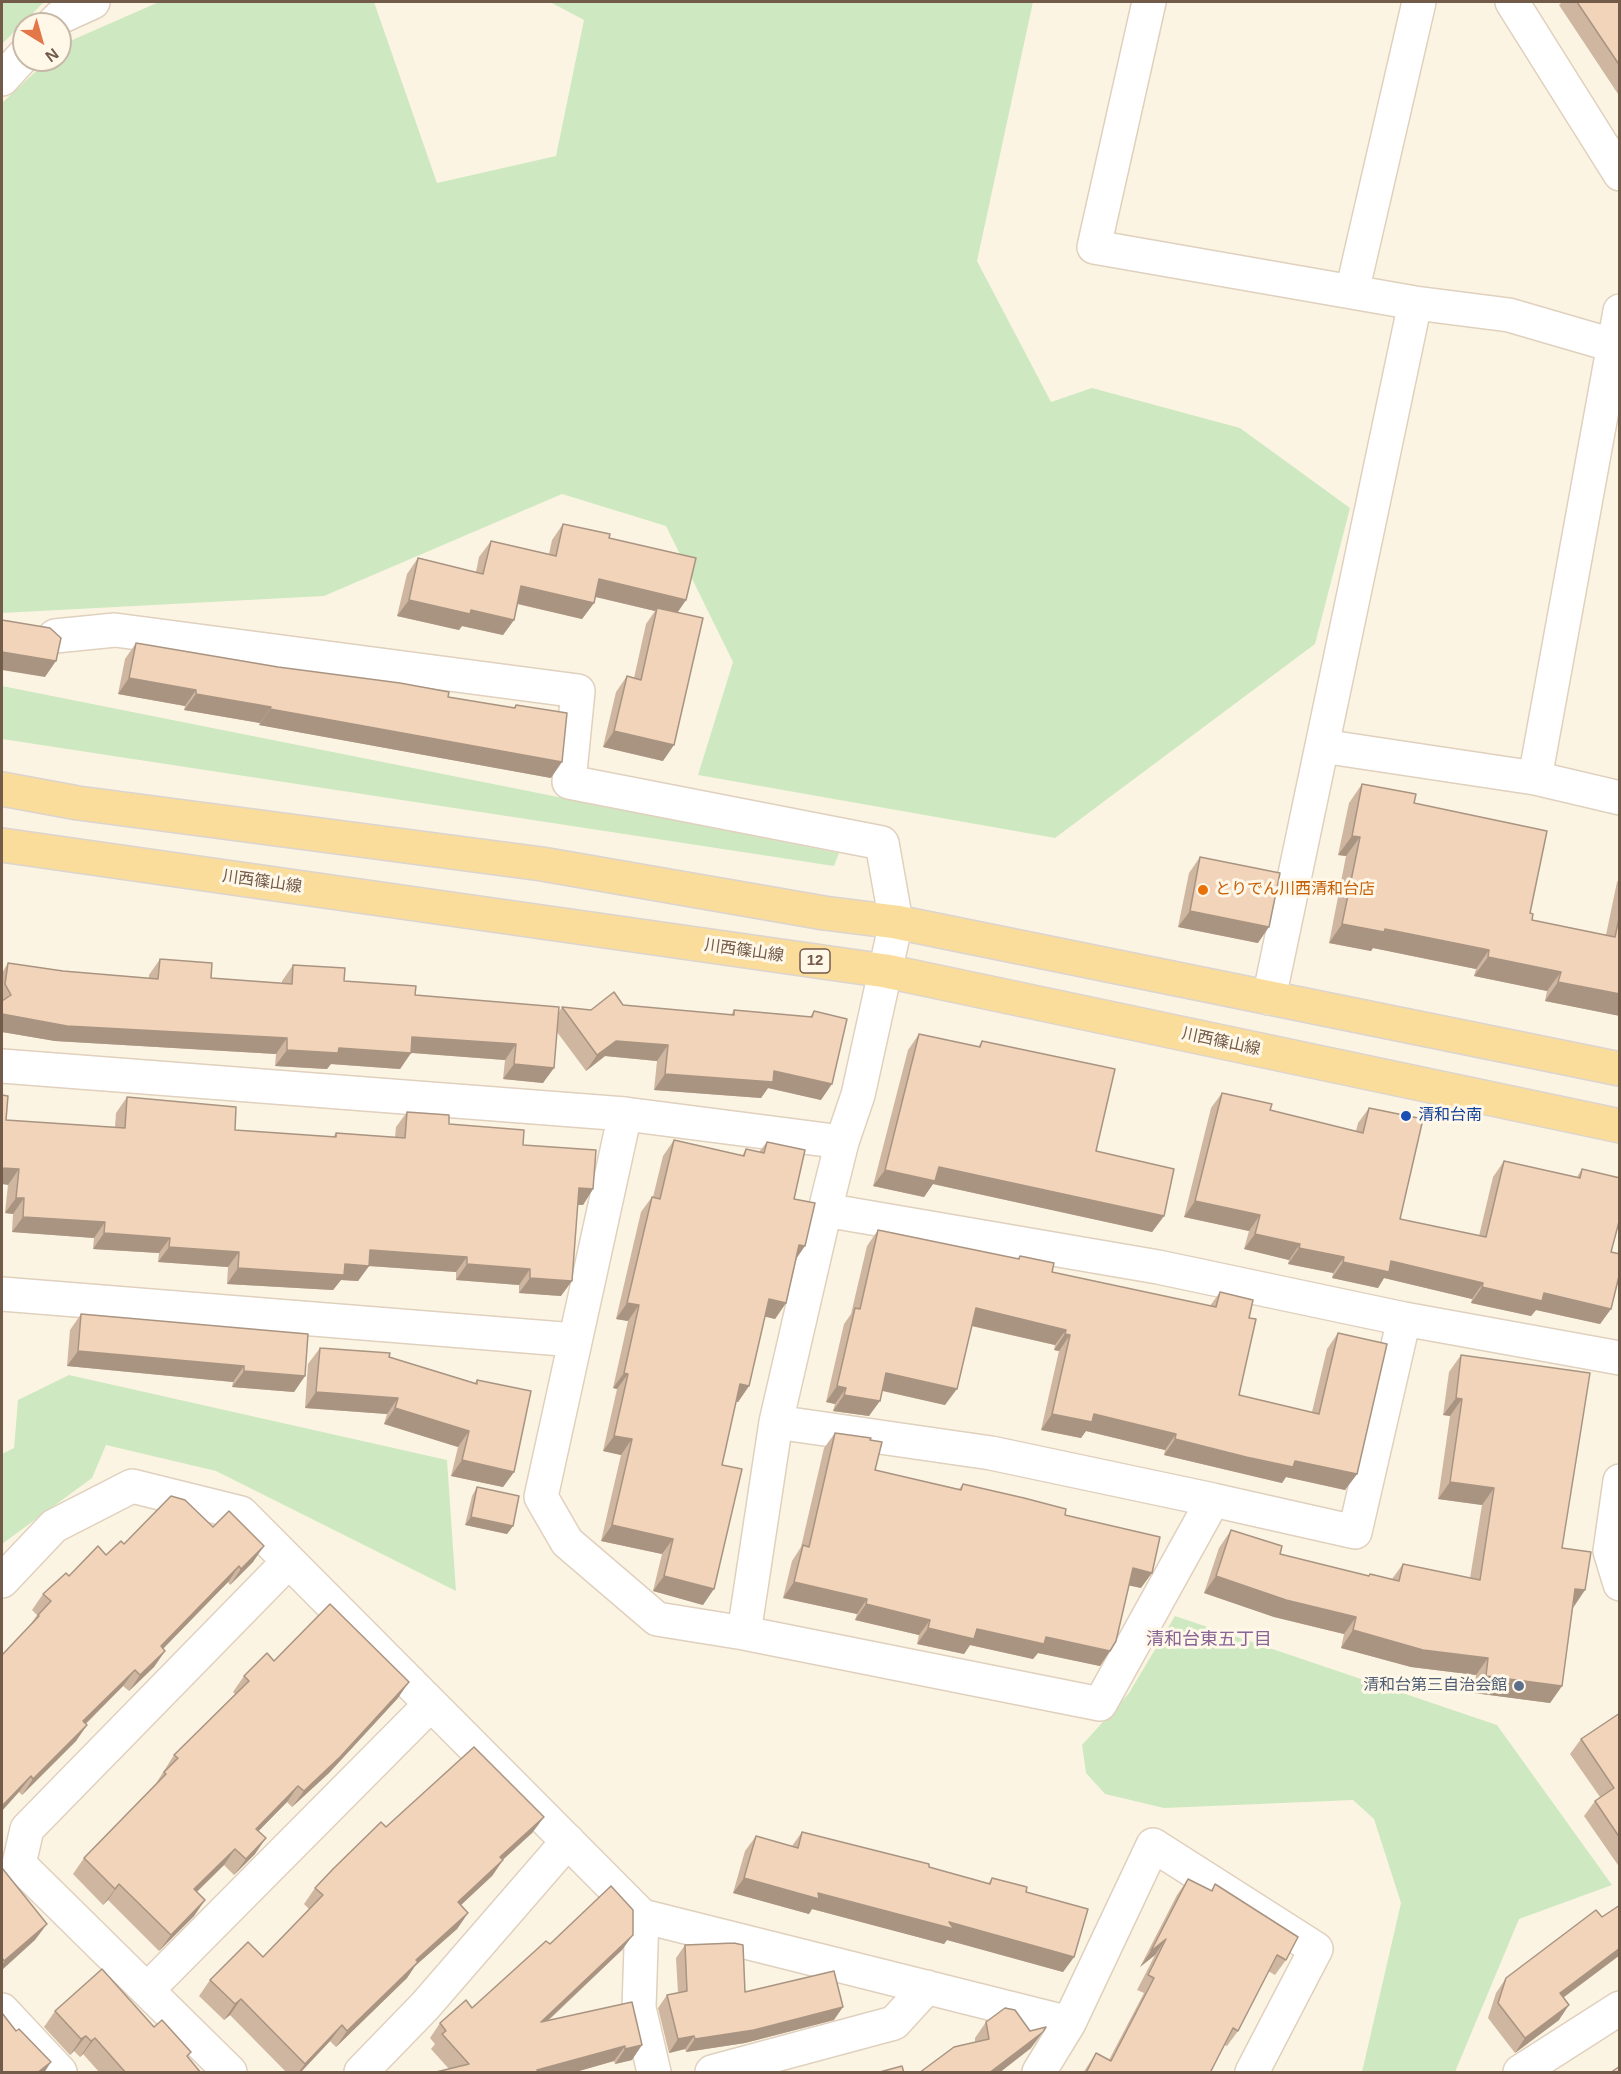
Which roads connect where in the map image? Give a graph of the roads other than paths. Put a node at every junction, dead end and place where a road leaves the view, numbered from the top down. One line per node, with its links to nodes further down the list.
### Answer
1 (93, 2): 5 (street)
2 (1149, 2): 7 (street)
3 (1419, 2): 7 (street)
4 (1512, 2): 6 (street)
5 (71, 12)
6 (1620, 174)
7 (1352, 292): 8 (street)
8 (1415, 303): 10 (street); 12 (street)
9 (1620, 311): 10 (street)
10 (1612, 345): 13 (street)
11 (56, 636): 17 (street)
12 (1322, 746): 13 (street); 19 (street)
13 (1535, 778): 15 (street)
14 (2, 789): 17 (main road)
15 (1620, 798)
16 (2, 845): 18 (main road, 川西篠山線 / 12)
17 (896, 922): 18 (street); 19 (main road)
18 (886, 971): 23 (main road, 川西篠山線 / 12); 24 (street)
19 (1269, 998): 21 (main road)
20 (2, 1066): 22 (street)
21 (1620, 1069)
22 (625, 1114): 24 (street); 28 (street)
23 (1620, 1126)
24 (842, 1142): 25 (street)
25 (825, 1210): 27 (street); 30 (street)
26 (2, 1294): 28 (street)
27 (1404, 1319): 29 (street); 32 (street)
28 (575, 1340): 36 (street)
29 (1620, 1358)
30 (776, 1422): 32 (street); 36 (street)
31 (1620, 1481): 35 (street)
32 (1212, 1500): 36 (street)
33 (288, 1561): 34 (street); 37 (street); 41 (street)
34 (2, 1581)
35 (1620, 1584)
36 (744, 1633)
37 (431, 1704): 38 (street); 41 (street)
38 (568, 1841): 39 (street); 47 (street)
39 (642, 1916): 40 (street); 48 (street)
40 (927, 1987): 44 (street); 49 (street)
41 (147, 1990): 46 (street)
42 (1620, 2008): 52 (street)
43 (2, 2010): 45 (street)
44 (1069, 2023): 50 (street); 51 (street)
45 (60, 2073)
46 (230, 2073)
47 (361, 2073)
48 (654, 2073)
49 (712, 2073)
50 (1039, 2073)
51 (1252, 2073)
52 (1520, 2073)

